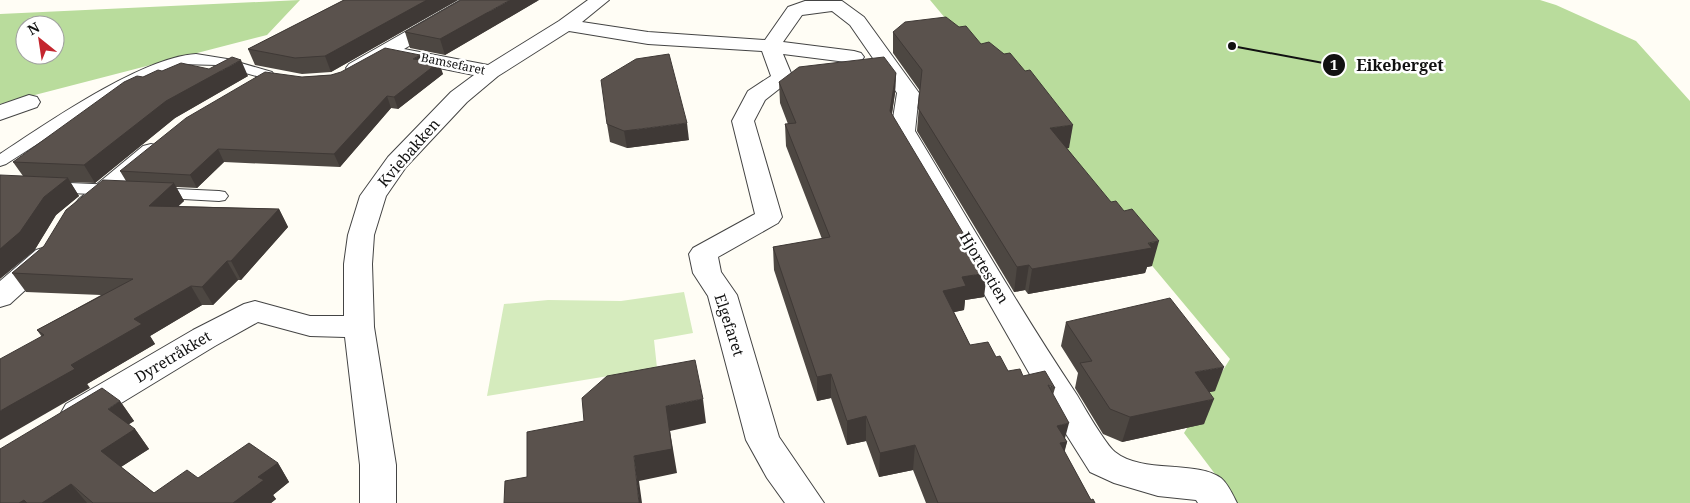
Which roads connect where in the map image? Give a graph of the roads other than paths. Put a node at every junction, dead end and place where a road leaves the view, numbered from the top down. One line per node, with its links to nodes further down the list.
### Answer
1 (474, 0): 5 (street, Bamsefaret)
2 (600, 0): 3 (street, Kviebakken)
3 (566, 25): 4 (street); 7 (street, Kviebakken)
4 (770, 46): 6 (street); 24 (street, Elgefaret); 25 (street, Hjortestien)
5 (386, 51): 7 (street, Bamsefaret); 9 (street, Bamsefaret)
6 (854, 57)
7 (491, 72): 21 (street, Kviebakken)
8 (277, 78): 10 (street); 14 (lane)
9 (338, 79)
10 (242, 89)
11 (29, 102): 12 (street)
12 (0, 113)
13 (170, 136): 16 (street)
14 (0, 162)
15 (0, 185): 16 (lane)
16 (105, 190): 17 (lane); 18 (street)
17 (220, 196)
18 (73, 217)
19 (54, 240): 20 (street)
20 (0, 297)
21 (360, 327): 22 (street, Dyretråkket); 23 (street, Kviebakken)
22 (49, 430)
23 (378, 503)
24 (806, 503)
25 (1220, 503)

